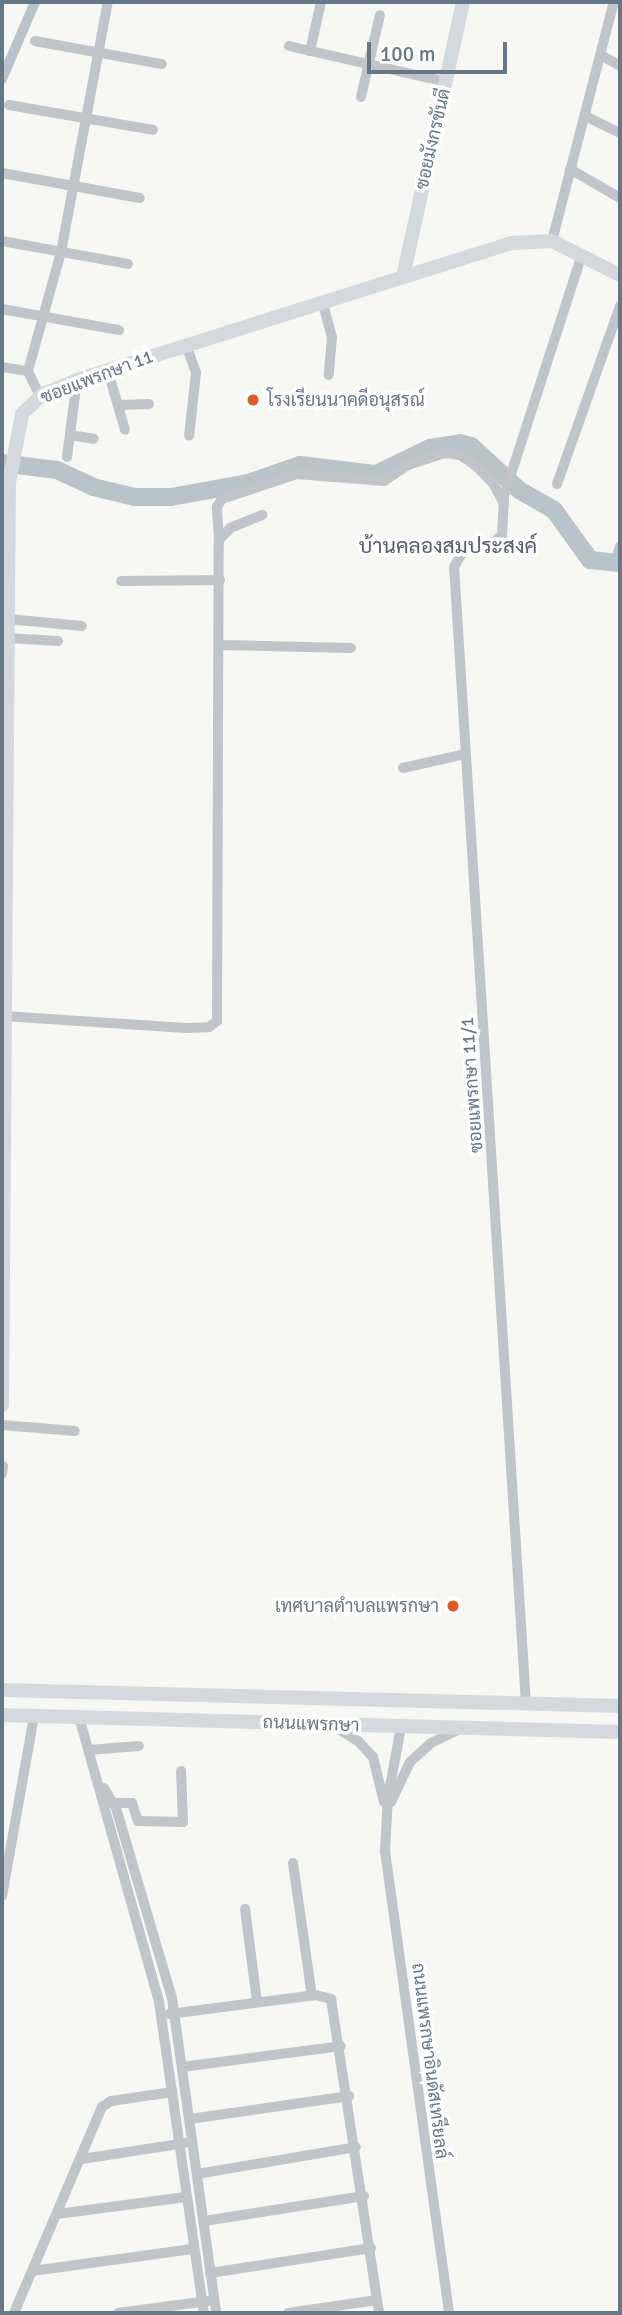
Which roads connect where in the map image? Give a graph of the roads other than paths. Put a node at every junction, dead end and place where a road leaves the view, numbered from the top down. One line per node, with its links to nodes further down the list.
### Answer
1 (108, 2): 9 (street)
2 (321, 2): 8 (street)
3 (463, 2): 14 (street, ซอยมังกรขันดี)
4 (614, 2): 10 (street)
5 (380, 15): 12 (street)
6 (36, 41): 9 (street)
7 (289, 46): 8 (street)
8 (310, 51): 12 (street)
9 (98, 53): 11 (street); 18 (street)
10 (601, 55): 13 (street); 17 (street)
11 (162, 64)
12 (367, 64): 14 (street); 15 (street)
13 (620, 66)
14 (446, 82): 32 (street, ซอยมังกรขันดี)
15 (361, 97)
16 (9, 105): 18 (street)
17 (585, 116): 20 (street); 21 (street)
18 (85, 119): 19 (street); 23 (street)
19 (153, 130)
20 (620, 133)
21 (570, 169): 25 (street); 27 (street)
22 (2, 173): 23 (street)
23 (73, 185): 24 (street); 28 (street)
24 (140, 198)
25 (620, 198)
26 (2, 241): 28 (street)
27 (551, 241): 29 (street); 32 (street, ซอยแพรกษา 11)
28 (61, 252): 30 (street); 36 (street)
29 (582, 255): 31 (street); 54 (street)
30 (128, 264)
31 (619, 272)
32 (403, 277): 33 (street, ซอยแพรกษา 11)
33 (323, 304): 38 (street, ซอยแพรกษา 11); 42 (street)
34 (620, 306): 53 (street)
35 (2, 309): 36 (street)
36 (43, 316): 37 (street); 40 (street)
37 (120, 330)
38 (186, 345): 41 (street, ซอยแพรกษา 11); 49 (street)
39 (2, 368): 40 (street)
40 (28, 371): 44 (street)
41 (108, 371): 43 (street, ซอยแพรกษา 11); 46 (street)
42 (329, 375)
43 (77, 380): 44 (street, ซอยแพรกษา 11); 48 (street)
44 (40, 396): 52 (street, ซอยแพรกษา 11)
45 (149, 404): 46 (street)
46 (118, 405): 47 (street)
47 (125, 430)
48 (70, 435): 50 (street); 51 (street)
49 (188, 436)
50 (94, 439)
51 (67, 457)
52 (7, 479): 59 (street, ซอยแพรกษา 11)
53 (556, 484)
54 (504, 500): 56 (street); 65 (street, ซอยแพรกษา 11/1)
55 (262, 515): 56 (street)
56 (219, 540): 57 (street)
57 (220, 580): 58 (street); 63 (street)
58 (121, 581)
59 (8, 619): 60 (street); 61 (street, ซอยแพรกษา 11)
60 (82, 626)
61 (7, 638): 62 (street); 67 (street, ซอยแพรกษา 11)
62 (58, 642)
63 (219, 645): 64 (street); 67 (street)
64 (351, 648)
65 (465, 754): 66 (street); 72 (street, ซอยแพรกษา 11/1)
66 (403, 768)
67 (4, 1016): 68 (street, ซอยแพรกษา 11)
68 (2, 1405)
69 (2, 1425): 70 (street)
70 (75, 1431)
71 (2, 1690): 72 (street, ถนนแพรกษา)
72 (526, 1704): 73 (street, ถนนแพรกษา)
73 (620, 1706)
74 (2, 1715): 75 (street, ถนนแพรกษา)
75 (34, 1716): 76 (street, ถนนแพรกษา); 88 (street)
76 (79, 1717): 77 (street, ถนนแพรกษา); 82 (street)
77 (331, 1725): 78 (street, ถนนแพรกษา); 86 (street, ถนนแพรกษาอินดัสเทรียลล์)
78 (401, 1727): 79 (street, ถนนแพรกษา); 86 (street, ถนนแพรกษาอินดัสเทรียลล์)
79 (461, 1728): 80 (street, ถนนแพรกษา); 86 (street, ถนนแพรกษาอินดัสเทรียลล์)
80 (620, 1732)
81 (139, 1746): 82 (street)
82 (89, 1750): 84 (street)
83 (181, 1771): 85 (street)
84 (101, 1782): 85 (street); 91 (street)
85 (113, 1802): 90 (street)
86 (386, 1812): 122 (street, ถนนแพรกษาอินดัสเทรียลล์)
87 (293, 1863): 92 (street)
88 (2, 1896)
89 (246, 1909): 93 (street)
90 (147, 1913): 91 (street); 94 (street)
91 (135, 1916): 95 (street)
92 (312, 1996): 93 (street); 96 (street)
93 (257, 2001): 94 (street)
94 (174, 2014): 95 (street); 97 (street)
95 (161, 2015): 98 (street)
96 (341, 2046): 97 (street); 99 (street)
97 (182, 2067): 100 (street)
98 (172, 2092): 102 (street); 104 (street)
99 (349, 2096): 100 (street); 103 (street)
100 (190, 2119): 101 (street)
101 (192, 2142): 102 (street); 105 (street)
102 (179, 2144): 104 (street); 107 (street)
103 (356, 2147): 105 (street); 106 (street)
104 (82, 2160): 108 (street)
105 (197, 2174): 109 (street)
106 (364, 2196): 109 (street); 110 (street)
107 (186, 2197): 108 (street); 111 (street)
108 (58, 2214): 112 (street)
109 (204, 2221): 113 (street)
110 (371, 2248): 113 (street); 115 (street)
111 (193, 2249): 112 (street); 116 (street)
112 (32, 2271): 117 (street)
113 (210, 2273): 114 (street)
114 (215, 2300): 116 (street); 119 (street)
115 (377, 2300): 120 (street); 121 (street)
116 (203, 2308): 118 (street)
117 (15, 2313)
118 (118, 2313)
119 (216, 2313)
120 (288, 2313)
121 (379, 2313)
122 (449, 2313)

